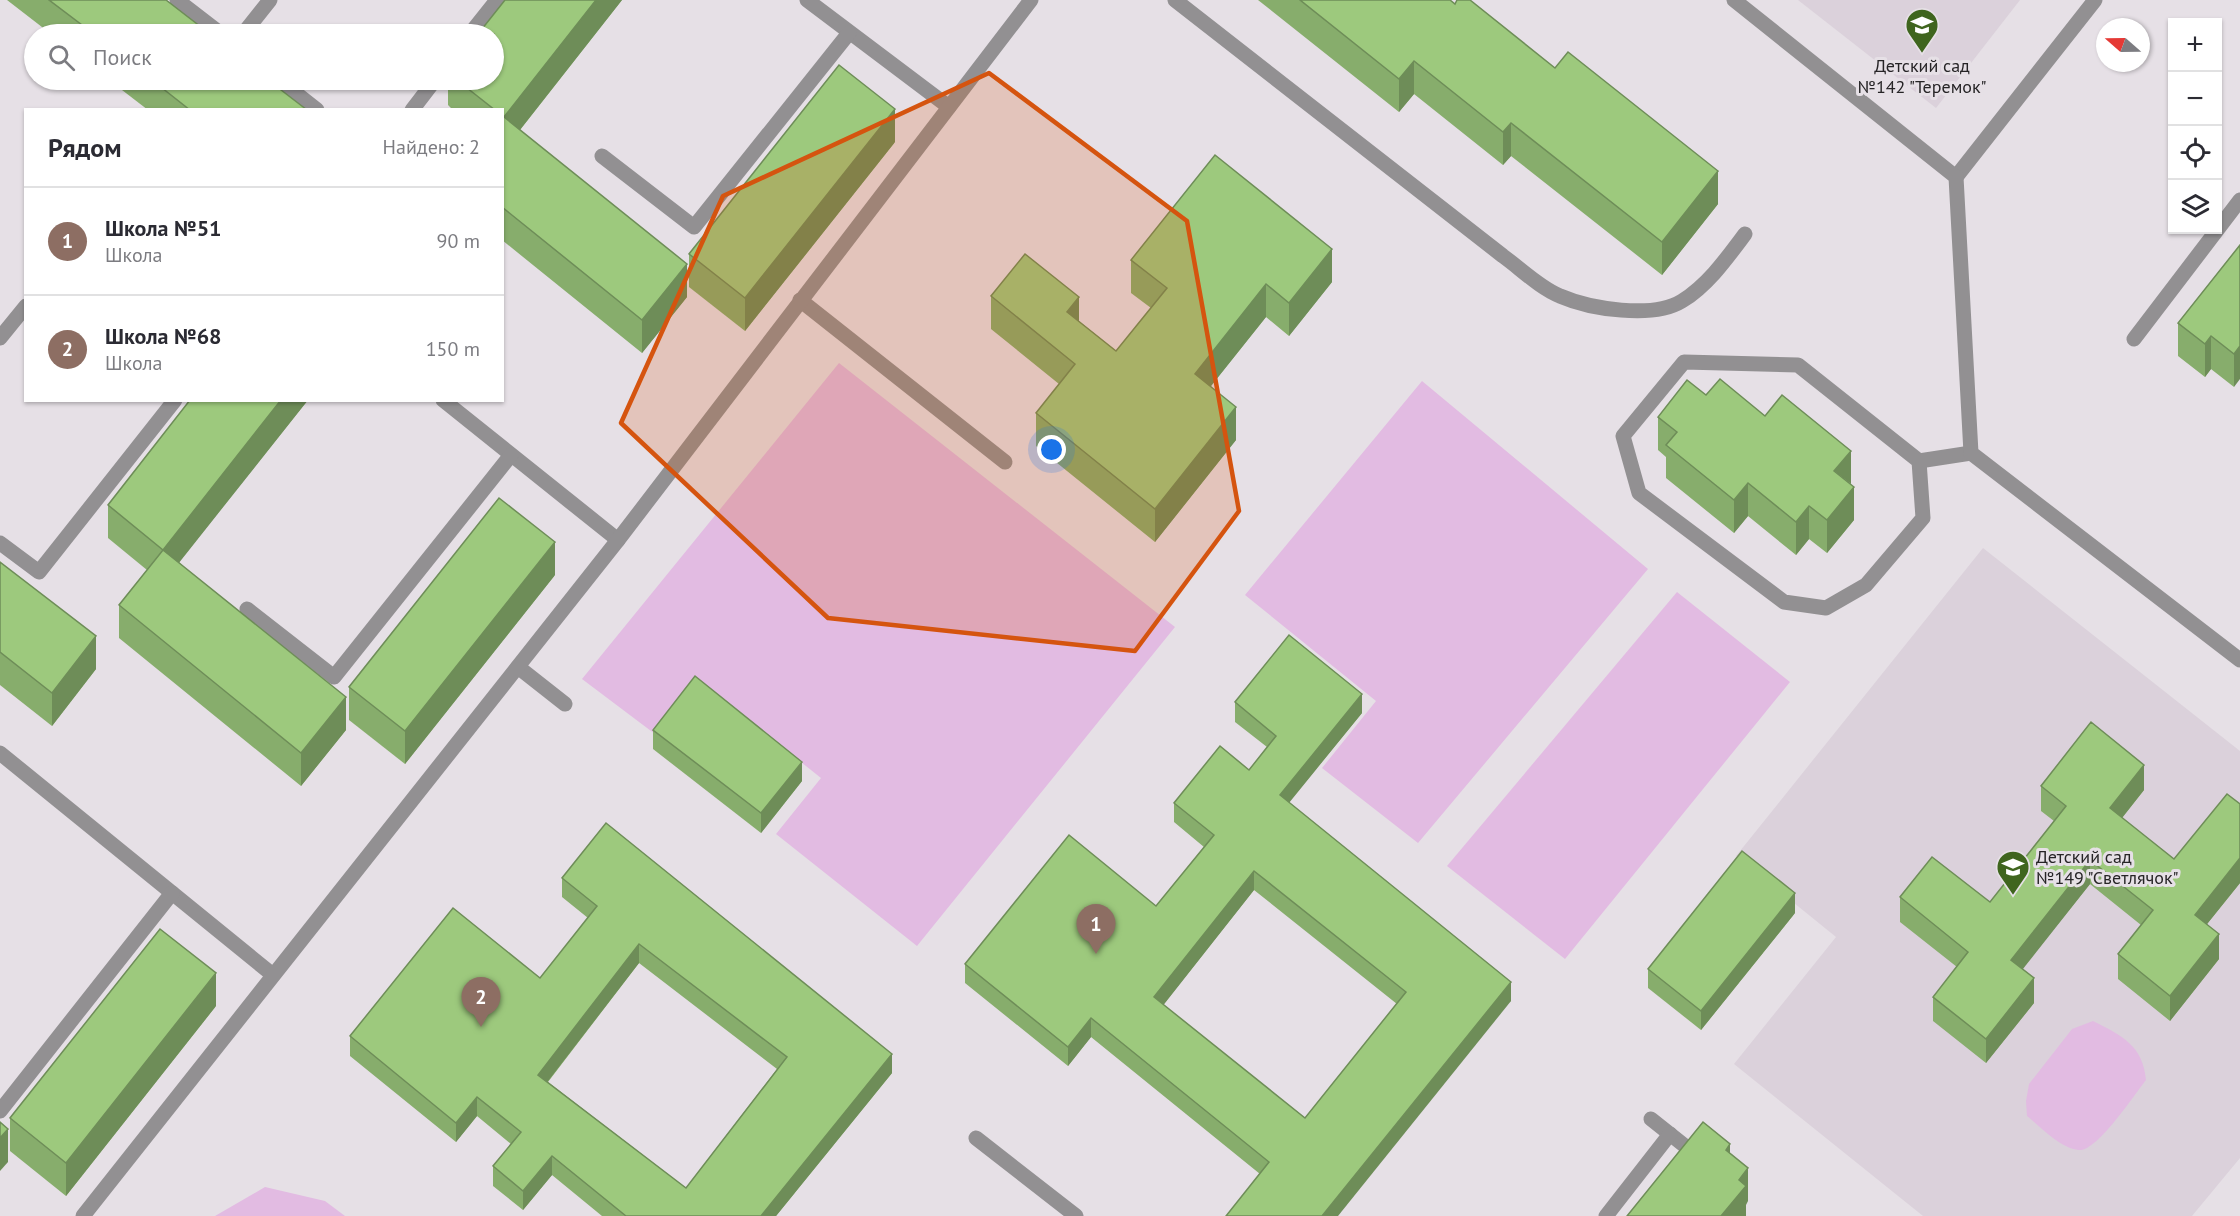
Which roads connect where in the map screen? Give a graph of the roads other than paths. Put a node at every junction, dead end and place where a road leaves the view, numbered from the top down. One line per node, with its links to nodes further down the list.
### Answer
1 (177, 0): 9 (street)
2 (270, 0): 10 (street)
3 (497, 0): 11 (street)
4 (807, 0): 12 (street)
5 (1031, 0): 15 (street)
6 (1175, 0): 21 (street)
7 (1734, 0): 19 (street)
8 (2095, 0): 19 (street)
9 (208, 24)
10 (251, 24)
11 (478, 24)
12 (849, 33): 15 (street); 18 (street)
13 (292, 90): 16 (street)
14 (427, 90): 17 (street)
15 (949, 107): 22 (street)
16 (314, 108)
17 (413, 108)
18 (602, 156)
19 (1956, 177): 28 (street)
20 (2240, 200): 25 (street)
21 (1745, 234)
22 (800, 300): 31 (street); 32 (street)
23 (24, 308): 24 (street)
24 (0, 338)
25 (2134, 339)
26 (173, 402): 33 (street)
27 (446, 402): 29 (street)
28 (1971, 453): 30 (street); 35 (street)
29 (512, 455): 32 (street); 34 (street)
30 (1919, 461): 30 (street)
31 (1005, 462)
32 (618, 540): 36 (street)
33 (0, 543)
34 (247, 609)
35 (2240, 660)
36 (518, 667): 37 (street); 40 (street)
37 (565, 704)
38 (0, 753): 39 (street)
39 (172, 893): 40 (street); 41 (street)
40 (273, 975): 46 (street)
41 (0, 1111)
42 (1651, 1119): 43 (street)
43 (1670, 1134): 45 (street); 48 (street)
44 (976, 1138): 47 (street)
45 (1690, 1150)
46 (83, 1216)
47 (1076, 1216)
48 (1606, 1216)

